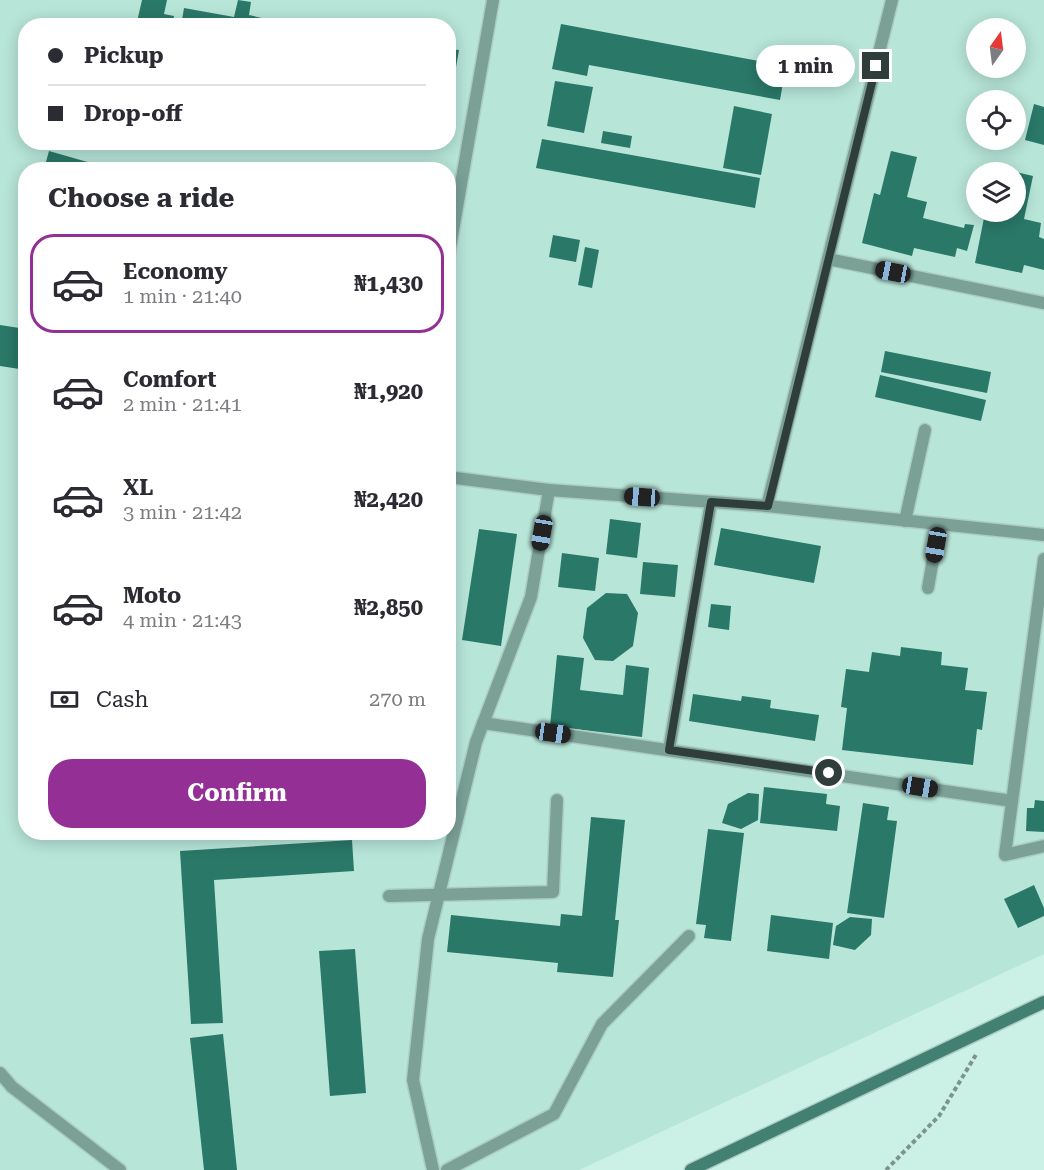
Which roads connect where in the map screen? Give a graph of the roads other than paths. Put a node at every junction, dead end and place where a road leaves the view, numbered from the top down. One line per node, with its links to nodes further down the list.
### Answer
1 (493, 0): 3 (street)
2 (892, 0): 4 (street)
3 (456, 213)
4 (828, 259): 5 (street); 10 (street)
5 (1044, 303)
6 (925, 430): 11 (street)
7 (456, 478): 8 (street)
8 (549, 490): 9 (street); 16 (street)
9 (711, 502): 10 (street); 17 (street)
10 (768, 506): 11 (street)
11 (905, 521): 12 (street)
12 (939, 524): 13 (street); 15 (street)
13 (1044, 535)
14 (1044, 559): 19 (street)
15 (928, 588)
16 (483, 723): 17 (street); 20 (street)
17 (669, 750): 19 (street)
18 (558, 800): 23 (street)
19 (1012, 801): 22 (street)
20 (456, 823)
21 (452, 840): 23 (street)
22 (1044, 846)
23 (438, 895): 24 (street); 29 (street)
24 (389, 896)
25 (689, 936): 30 (street)
26 (1044, 1002): 31 (street)
27 (0, 1073): 28 (street)
28 (120, 1170)
29 (433, 1170)
30 (447, 1170)
31 (691, 1170)

